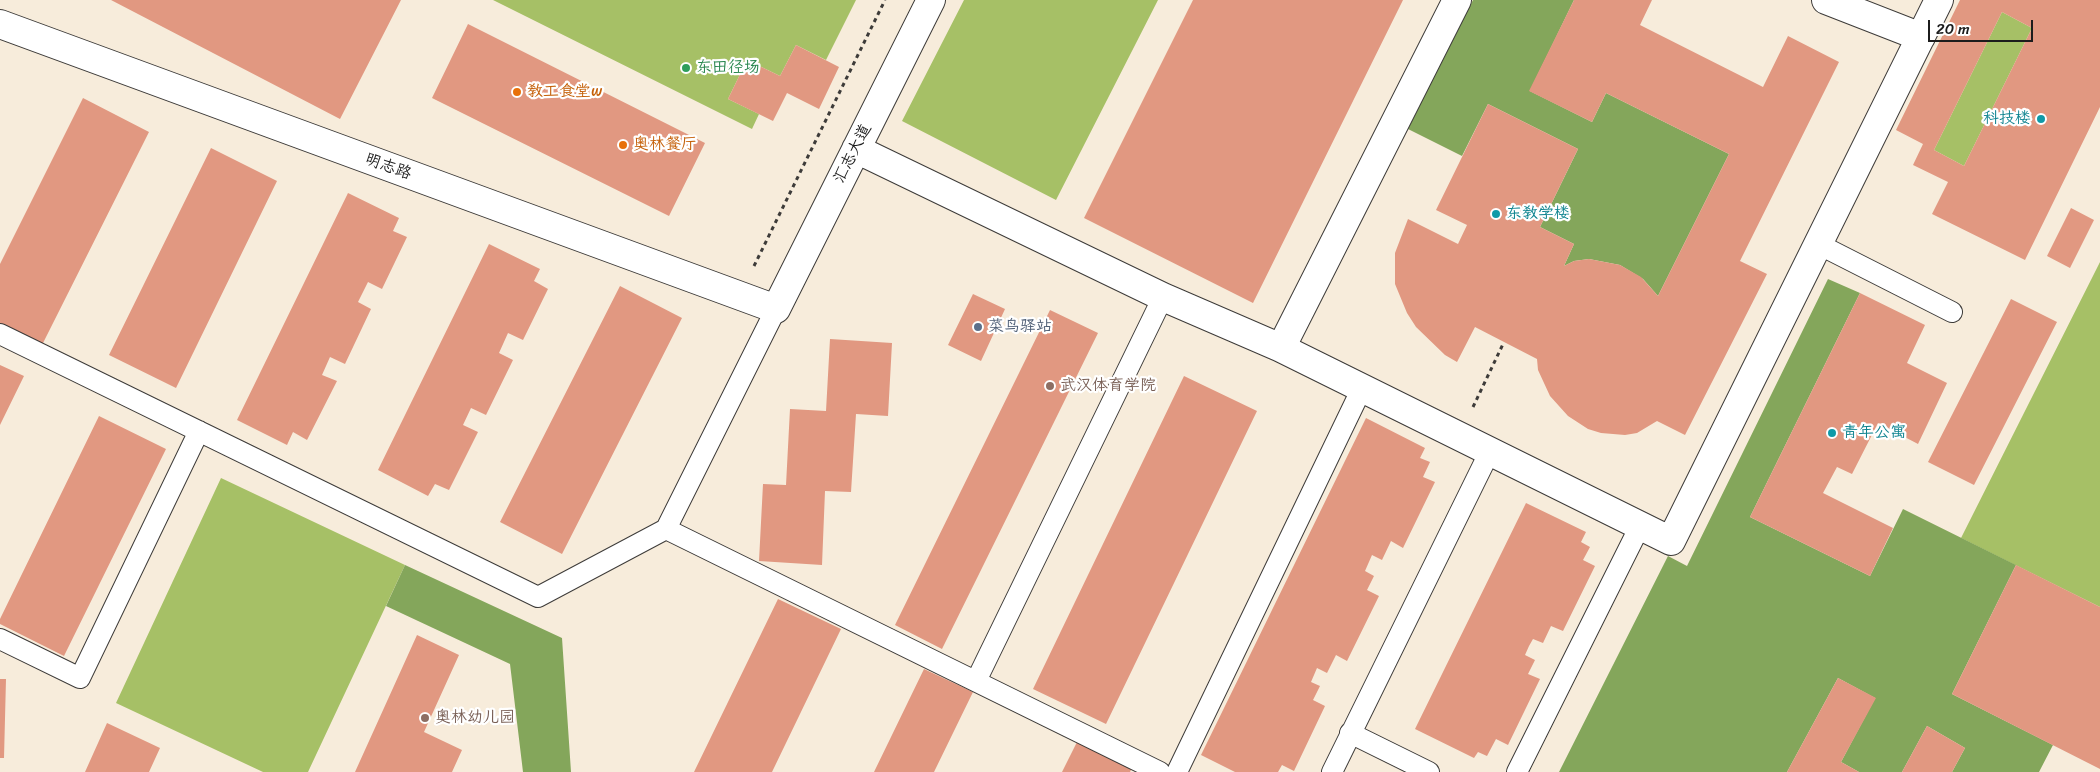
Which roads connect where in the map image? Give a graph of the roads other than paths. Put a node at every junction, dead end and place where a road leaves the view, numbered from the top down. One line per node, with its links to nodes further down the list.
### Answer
1 (931, 0): 7 (street, 汇志大道)
2 (1458, 0): 13 (street)
3 (1826, 0): 6 (street)
4 (1939, 0): 6 (street)
5 (0, 24): 10 (street, 明志路)
6 (1921, 37): 8 (street)
7 (856, 149): 9 (street); 10 (street, 汇志大道)
8 (1818, 244): 11 (lane); 17 (street)
9 (1163, 297): 13 (street); 20 (lane)
10 (776, 309): 18 (lane)
11 (1952, 312)
12 (0, 334): 15 (lane)
13 (1280, 348): 14 (street)
14 (1362, 388): 16 (street); 23 (lane)
15 (199, 431): 18 (lane); 19 (lane)
16 (1490, 451): 17 (street); 21 (lane)
17 (1640, 526): 26 (lane)
18 (666, 528): 20 (lane)
19 (0, 639)
20 (976, 681): 22 (lane)
21 (1350, 733): 24 (lane); 25 (lane)
22 (1160, 772)
23 (1177, 772)
24 (1332, 772)
25 (1429, 772)
26 (1516, 772)

